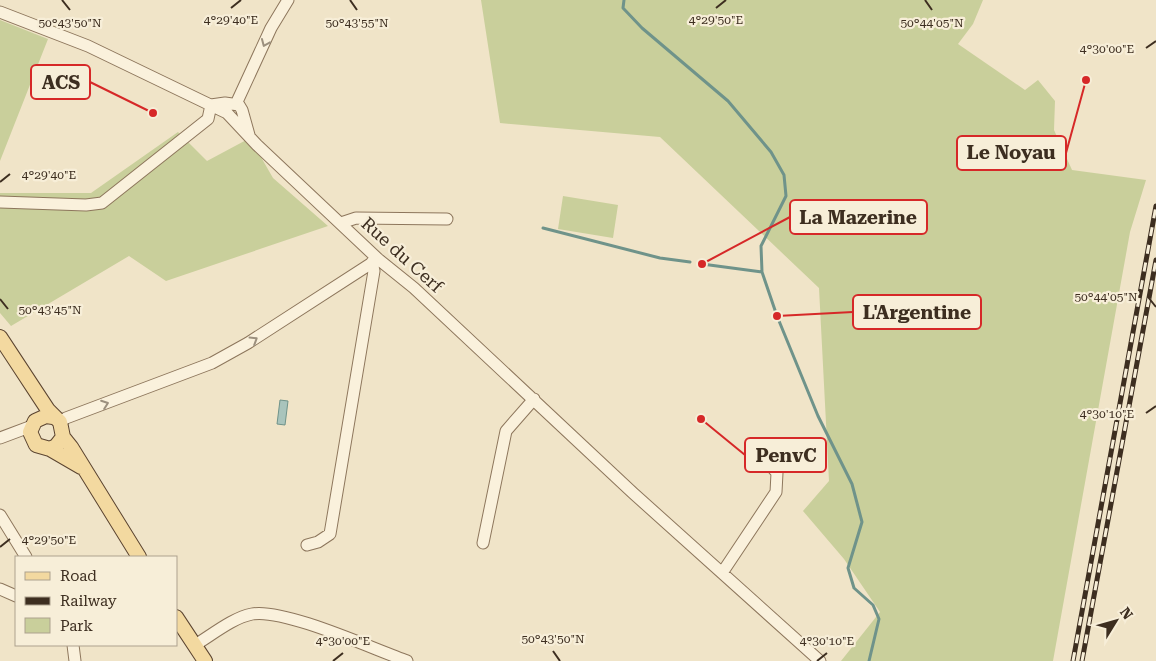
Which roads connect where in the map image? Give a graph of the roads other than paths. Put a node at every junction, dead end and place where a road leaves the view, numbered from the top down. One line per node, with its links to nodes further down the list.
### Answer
1 (288, 0): 4 (street, one-way to 4)
2 (0, 12): 3 (street, Rue du Cerf)
3 (211, 105): 4 (street, Rue du Cerf); 5 (street)
4 (234, 112): 7 (street, Rue du Cerf)
5 (0, 202)
6 (447, 219): 7 (street)
7 (341, 223): 8 (street, Rue du Cerf)
8 (375, 261): 10 (street, Rue du Cerf); 11 (street, one-way to 8); 19 (street, Rue du Cerf)
9 (0, 337): 11 (main road)
10 (534, 399): 18 (street); 22 (street, Rue du Cerf)
11 (43, 424): 12 (street); 13 (main road); 15 (main road)
12 (4, 436)
13 (63, 437): 15 (main road); 16 (main road)
14 (752, 444): 22 (street)
15 (50, 449): 16 (main road)
16 (82, 467): 21 (main road)
17 (0, 515): 20 (street)
18 (483, 543)
19 (307, 546)
20 (25, 556)
21 (138, 556)
22 (722, 573): 31 (street, Rue du Cerf)
23 (0, 589): 24 (street)
24 (15, 596)
25 (178, 620): 27 (main road)
26 (73, 646): 28 (street)
27 (195, 646): 29 (main road); 30 (street)
28 (75, 661)
29 (204, 661)
30 (406, 661)
31 (820, 661)

